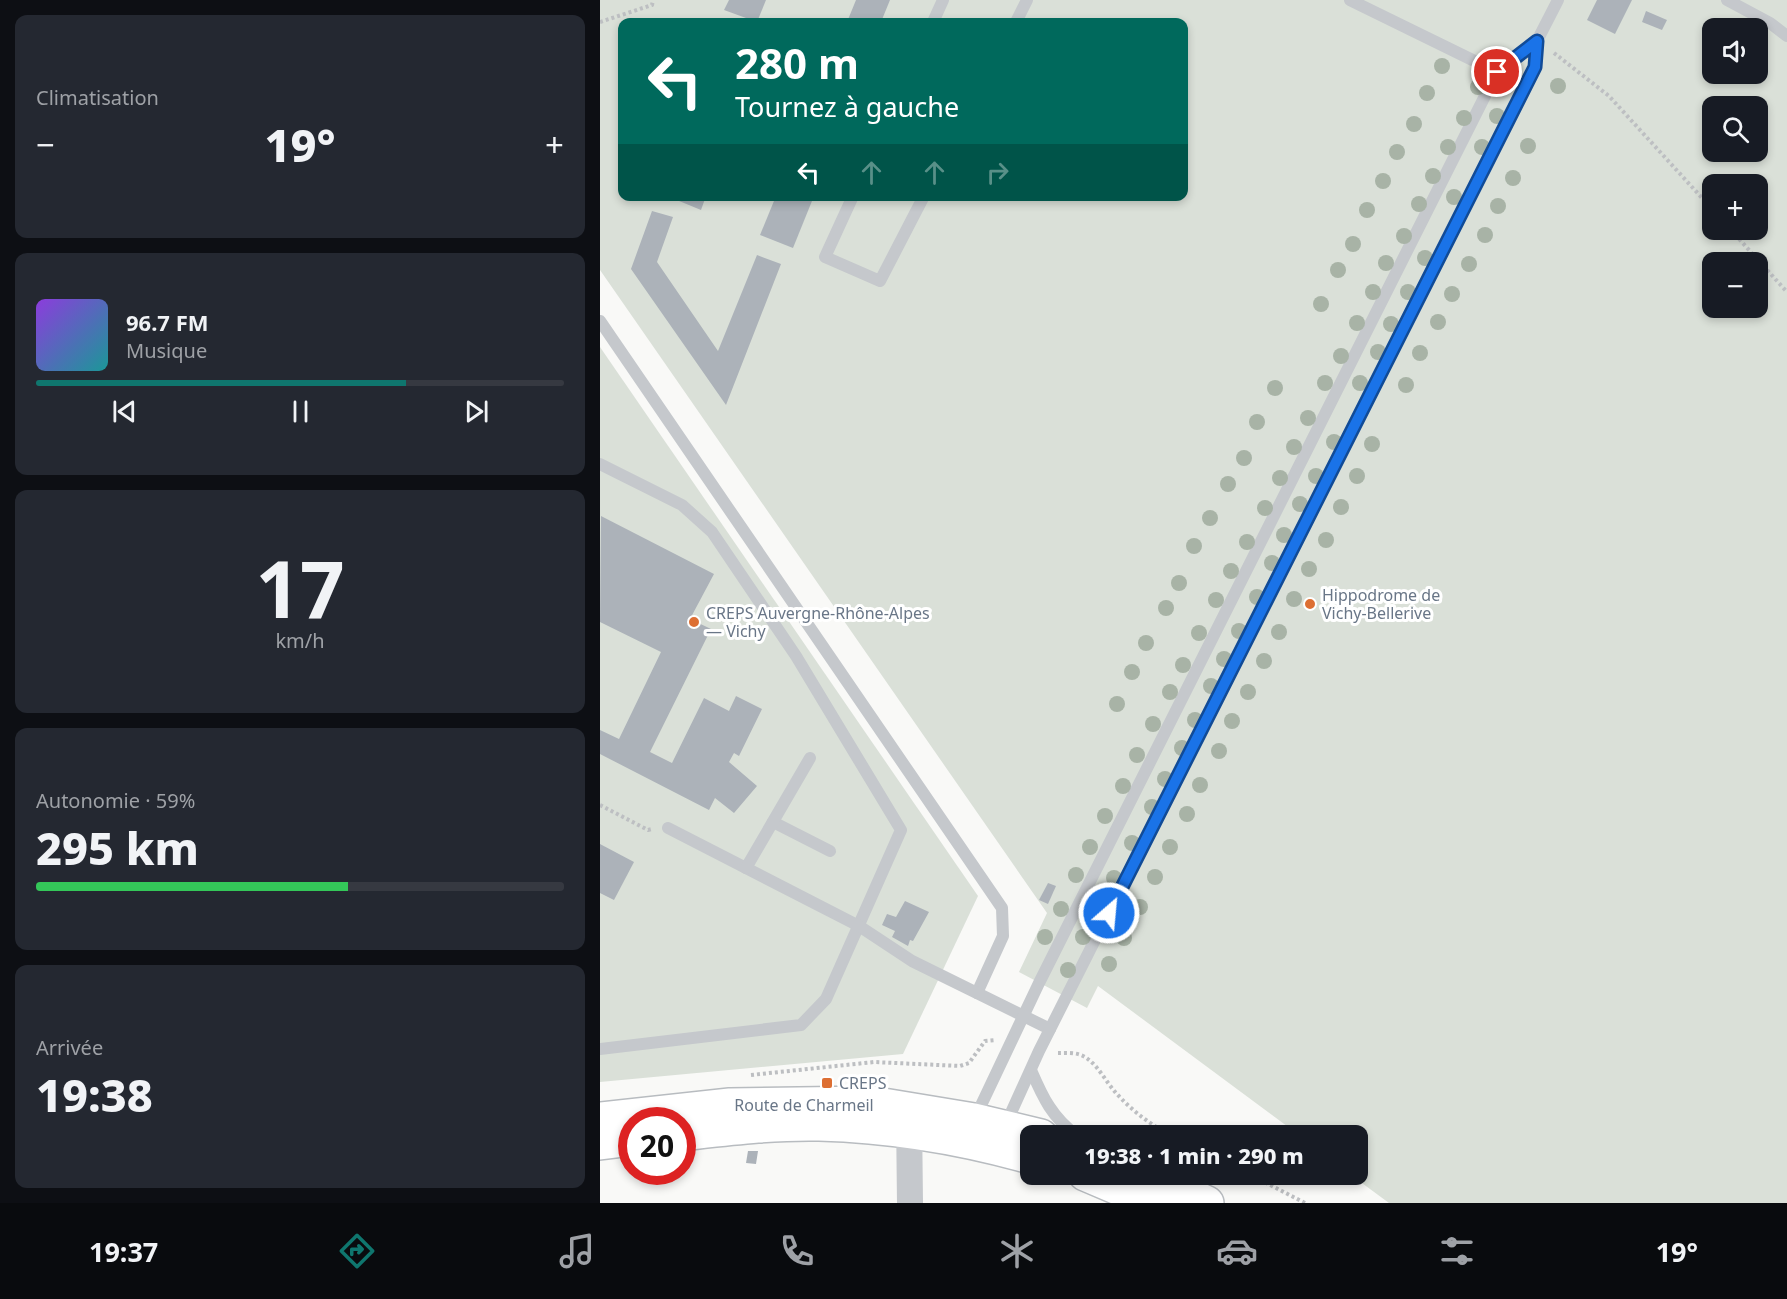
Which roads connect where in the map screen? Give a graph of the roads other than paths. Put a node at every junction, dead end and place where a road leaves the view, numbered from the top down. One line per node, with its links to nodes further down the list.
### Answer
1 (943, 0): 6 (lane)
2 (1028, 0): 7 (lane)
3 (1350, 0): 10 (lane)
4 (1558, 0): 9 (lane)
5 (1727, 0): 8 (lane)
6 (935, 18)
7 (1018, 18)
8 (1787, 36)
9 (1537, 41): 10 (lane); 23 (lane)
10 (1497, 72): 22 (lane)
11 (851, 201): 12 (lane)
12 (921, 201)
13 (600, 321): 21 (lane)
14 (600, 464): 20 (lane)
15 (810, 758): 16 (lane)
16 (773, 822): 18 (lane); 19 (lane)
17 (668, 828): 19 (lane)
18 (830, 851)
19 (746, 868): 20 (lane)
20 (859, 926): 21 (lane); 24 (lane)
21 (977, 993): 22 (lane)
22 (1024, 1016): 23 (lane); 31 (lane)
23 (1050, 1029): 25 (lane)
24 (600, 1049)
25 (1031, 1070): 28 (lane); 31 (lane)
26 (600, 1119): 27 (main road, Route de Charmeil)
27 (909, 1120): 29 (main road, Route de Charmeil); 31 (main road, Route de Charmeil); 31 (main road, Route de Charmeil); 36 (street)
28 (1064, 1125)
29 (696, 1132)
30 (1020, 1137): 31 (main road, Route de Charmeil)
31 (1001, 1138)
32 (618, 1141): 33 (main road)
33 (600, 1143)
34 (1111, 1185): 37 (main road)
35 (1169, 1185): 38 (main road)
36 (910, 1203)
37 (1153, 1203)
38 (1207, 1203)

